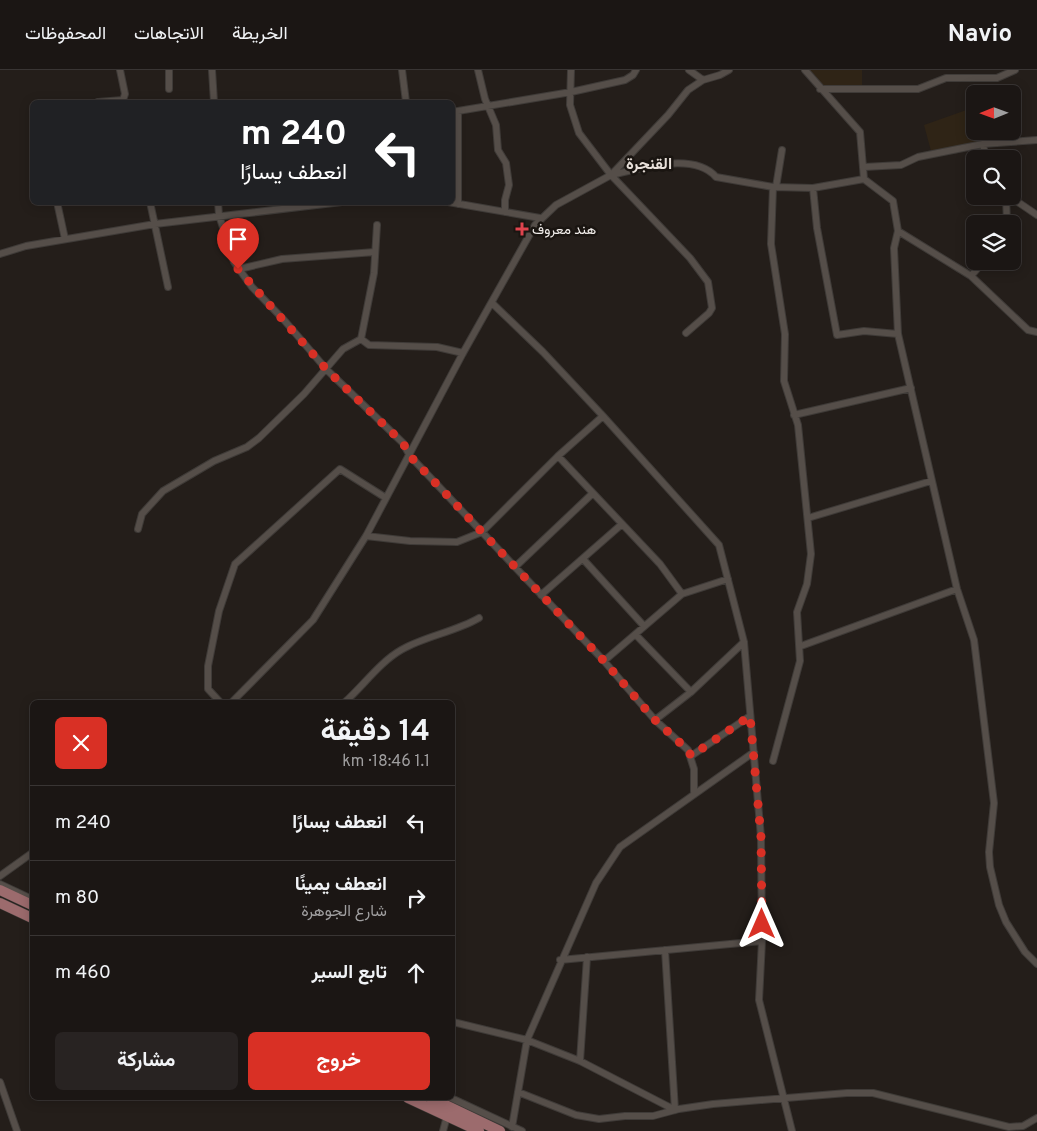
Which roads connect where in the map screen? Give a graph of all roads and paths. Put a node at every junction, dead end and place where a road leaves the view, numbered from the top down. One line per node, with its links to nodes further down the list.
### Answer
1 (120, 70): 16 (street)
2 (169, 70): 13 (street)
3 (212, 70): 17 (street)
4 (402, 70): 18 (street)
5 (478, 70): 19 (street)
6 (571, 70): 15 (street)
7 (636, 70): 15 (street)
8 (689, 70): 12 (street)
9 (729, 70): 12 (street)
10 (805, 70): 14 (street)
11 (1015, 70): 14 (street)
12 (703, 80): 26 (street)
13 (170, 89)
14 (820, 89): 25 (street)
15 (571, 92): 19 (street); 26 (street)
16 (124, 100)
17 (214, 100)
18 (406, 100)
19 (488, 107): 20 (street); 37 (street)
20 (455, 112): 31 (street)
21 (1037, 140): 22 (street)
22 (984, 144): 24 (street); 25 (street)
23 (782, 150): 28 (street)
24 (985, 150)
25 (864, 167): 27 (street)
26 (611, 175): 28 (street); 40 (street); 53 (street)
27 (864, 179): 29 (street); 43 (street)
28 (775, 187): 29 (street); 59 (street)
29 (813, 188): 54 (street)
30 (455, 203): 31 (street)
31 (458, 204): 37 (street)
32 (58, 205): 44 (street)
33 (151, 205): 41 (street)
34 (218, 205): 38 (street)
35 (301, 205): 38 (street)
36 (1021, 205): 39 (street)
37 (505, 212): 40 (street)
38 (219, 215): 41 (street); 47 (street)
39 (1037, 215)
40 (540, 218): 51 (street)
41 (155, 224): 44 (street); 50 (street)
42 (377, 225): 45 (street)
43 (898, 231): 49 (street); 54 (street)
44 (65, 239): 46 (street)
45 (375, 252): 47 (street); 55 (street)
46 (0, 254)
47 (238, 269): 57 (street)
48 (977, 270): 49 (street)
49 (972, 276): 52 (street)
50 (168, 287)
51 (492, 303): 56 (street); 60 (street)
52 (1037, 332)
53 (686, 333)
54 (898, 334): 58 (street)
55 (361, 339): 56 (street); 57 (street)
56 (463, 353): 61 (street)
57 (327, 370): 61 (street); 68 (street)
58 (911, 388): 59 (street); 63 (street)
59 (794, 415): 66 (street)
60 (603, 416): 62 (street); 73 (street)
61 (410, 456): 65 (street); 69 (street)
62 (558, 456): 64 (street); 69 (street)
63 (932, 481): 66 (street); 74 (street)
64 (593, 493): 67 (street); 72 (street)
65 (386, 498): 70 (street); 84 (street)
66 (808, 518): 81 (street)
67 (622, 524): 71 (street); 75 (street)
68 (138, 529)
69 (482, 532): 70 (street); 72 (street)
70 (366, 536): 85 (street)
71 (583, 559): 76 (street); 78 (street)
72 (515, 567): 76 (street)
73 (728, 579): 75 (street); 80 (street)
74 (958, 589): 81 (street); 105 (street)
75 (682, 594): 78 (street)
76 (542, 595): 82 (street)
77 (479, 618): 86 (street)
78 (644, 626): 79 (street)
79 (636, 635): 82 (street); 83 (street)
80 (744, 642): 83 (street); 87 (street)
81 (801, 646): 91 (street)
82 (604, 661): 88 (street)
83 (691, 692): 88 (street)
84 (218, 700)
85 (234, 700)
86 (347, 700)
87 (750, 716): 89 (street); 90 (street)
88 (655, 720): 90 (street)
89 (754, 752): 92 (street); 101 (street)
90 (691, 756): 92 (street)
91 (773, 761)
92 (694, 792): 104 (street)
93 (30, 854): 94 (street)
94 (0, 876)
95 (0, 884): 97 (street)
96 (0, 890): 99 (main road)
97 (30, 897)
98 (0, 903): 100 (main road)
99 (30, 904)
100 (30, 917)
101 (762, 942): 102 (street); 111 (street)
102 (665, 950): 103 (street); 115 (street)
103 (587, 957): 104 (street); 108 (street)
104 (560, 960): 107 (street)
105 (1037, 964)
106 (455, 1022): 107 (street)
107 (527, 1040): 108 (street); 110 (street)
108 (580, 1061): 115 (street)
109 (0, 1082): 119 (street)
110 (518, 1092): 115 (street); 118 (street)
111 (784, 1099): 115 (street); 117 (street); 124 (street)
112 (412, 1100): 116 (main road)
113 (435, 1100): 122 (main road)
114 (455, 1100): 118 (street)
115 (675, 1110)
116 (447, 1116): 120 (street); 121 (main road)
117 (1037, 1118)
118 (512, 1127): 123 (street)
119 (17, 1131)
120 (443, 1131)
121 (479, 1131)
122 (500, 1131)
123 (522, 1131)
124 (792, 1131)

